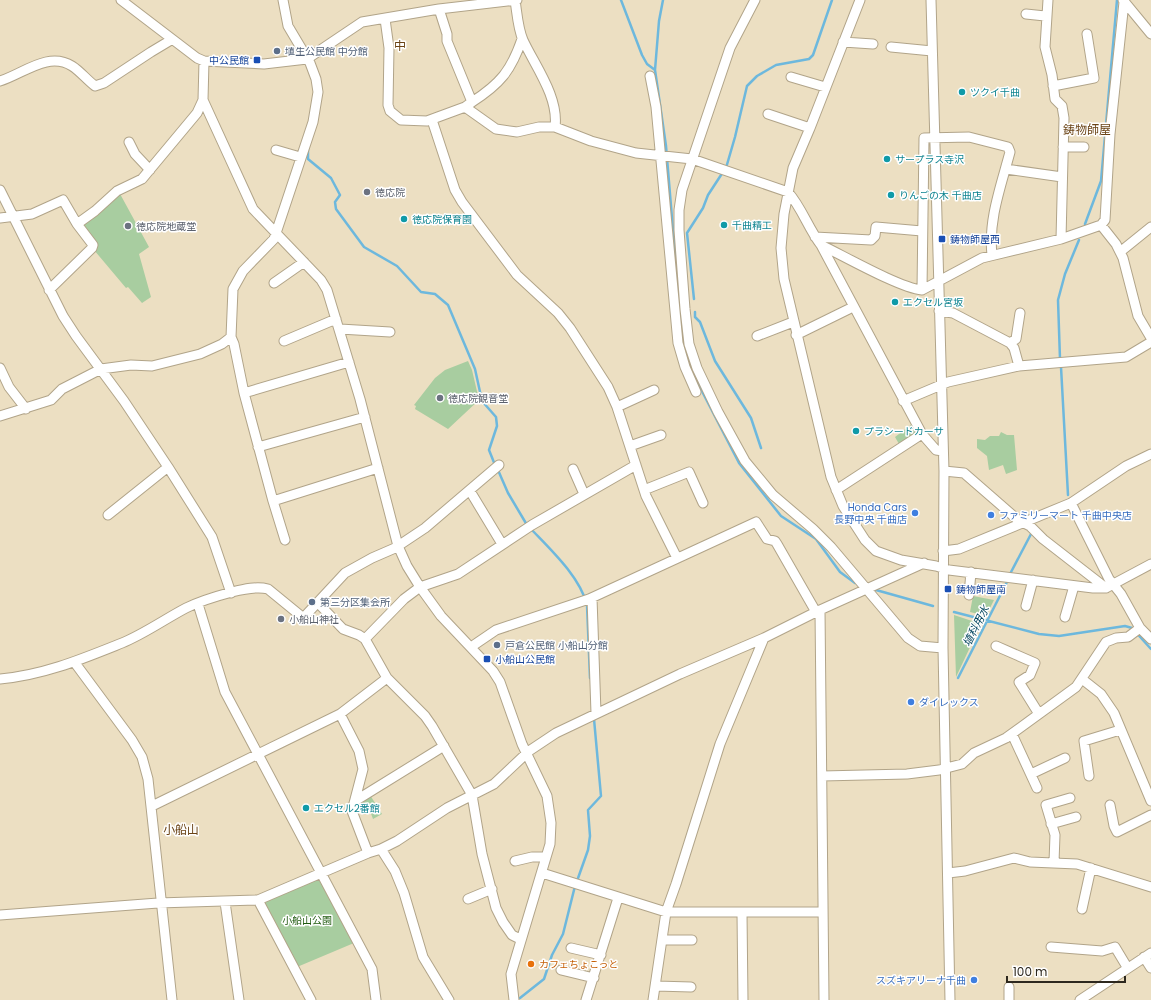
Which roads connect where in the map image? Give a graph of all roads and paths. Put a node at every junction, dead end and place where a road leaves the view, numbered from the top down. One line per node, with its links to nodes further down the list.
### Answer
1 (122, 0): 16 (street)
2 (283, 0): 21 (street)
3 (516, 0): 9 (street); 15 (street)
4 (755, 0): 41 (street)
5 (860, 0): 17 (street)
6 (931, 0): 20 (street)
7 (1048, 0): 11 (street)
8 (1124, 1): 14 (street); 52 (street)
9 (439, 9): 12 (street); 29 (street)
10 (1026, 14): 11 (street)
11 (1045, 16): 26 (street)
12 (385, 19): 21 (street); 31 (street)
13 (1087, 34): 26 (street)
14 (1151, 34)
15 (522, 39): 29 (street); 32 (street)
16 (172, 40): 22 (street); 25 (street)
17 (843, 42): 18 (street); 27 (street)
18 (873, 44)
19 (891, 48): 20 (street)
20 (932, 51): 34 (street)
21 (307, 59): 22 (street); 40 (street)
22 (204, 61): 28 (street)
23 (650, 76): 39 (street)
24 (791, 77): 27 (street)
25 (0, 81)
26 (1054, 86): 36 (street)
27 (825, 87): 33 (street)
28 (203, 100): 43 (street); 54 (street)
29 (468, 105): 31 (street); 32 (street)
30 (768, 114): 33 (street)
31 (432, 120): 90 (street)
32 (555, 127): 39 (street)
33 (810, 128): 46 (street)
34 (934, 138): 42 (street); 47 (street); 48 (street)
35 (129, 142): 43 (street)
36 (1063, 147): 37 (street); 44 (street)
37 (1084, 147)
38 (276, 150): 40 (street)
39 (665, 156): 41 (street); 87 (street)
40 (300, 157): 54 (street)
41 (692, 159): 46 (street); 128 (street)
42 (1006, 169): 44 (street); 61 (street)
43 (150, 170): 51 (street)
44 (1062, 177): 58 (street)
45 (0, 190): 49 (street)
46 (788, 192): 56 (street); 71 (street)
47 (936, 197): 48 (street); 57 (street)
48 (922, 198): 55 (street)
49 (13, 217): 50 (street); 51 (street); 65 (street)
50 (0, 218)
51 (76, 224): 65 (street)
52 (1101, 225): 58 (street); 60 (street)
53 (1151, 227): 60 (street)
54 (275, 233): 62 (street); 76 (street)
55 (922, 234): 56 (street); 57 (street); 66 (street)
56 (815, 237): 59 (street)
57 (937, 237): 63 (street)
58 (1061, 239): 61 (street)
59 (821, 245): 66 (street); 67 (street)
60 (1120, 252): 77 (street)
61 (992, 255): 63 (street)
62 (304, 262): 64 (street); 70 (street)
63 (938, 281): 66 (street); 68 (street)
64 (274, 284)
65 (49, 290): 84 (street)
66 (922, 290)
67 (853, 307): 74 (street); 89 (street)
68 (939, 311): 80 (street); 85 (street)
69 (1020, 313): 80 (street)
70 (336, 319): 72 (street); 78 (street)
71 (793, 322): 74 (street); 75 (street)
72 (340, 329): 73 (street); 81 (street)
73 (390, 332)
74 (796, 335): 107 (street)
75 (757, 336)
76 (232, 337): 84 (street); 88 (street)
77 (1151, 338)
78 (284, 340)
79 (1151, 342): 82 (street)
80 (1010, 343): 82 (street)
81 (349, 362): 88 (street); 93 (street)
82 (1019, 366): 85 (street)
83 (0, 368): 91 (street)
84 (100, 369): 91 (street); 102 (street)
85 (941, 385): 89 (street); 98 (street)
86 (654, 390): 90 (street)
87 (696, 392)
88 (244, 393): 97 (street)
89 (903, 401): 94 (street)
90 (617, 407): 96 (street)
91 (26, 408): 92 (street)
92 (0, 416)
93 (365, 418): 97 (street); 103 (street)
94 (922, 434): 98 (street); 107 (street)
95 (661, 435): 96 (street)
96 (630, 446): 101 (street)
97 (258, 447): 110 (street)
98 (943, 451): 105 (street)
99 (1151, 454): 112 (street)
100 (499, 465): 108 (street)
101 (636, 465): 106 (street); 109 (street)
102 (168, 467): 113 (street); 129 (street)
103 (378, 468): 110 (street); 117 (street)
104 (573, 469): 109 (street)
105 (944, 471): 114 (street); 118 (street)
106 (644, 490): 111 (street); 119 (street)
107 (836, 490): 120 (street)
108 (470, 491): 116 (street); 117 (street)
109 (584, 494): 116 (street)
110 (273, 501): 115 (street)
111 (703, 503)
112 (1071, 503): 114 (street); 126 (street)
113 (108, 515)
114 (1023, 522): 118 (street); 126 (street)
115 (284, 540)
116 (502, 544): 127 (street)
117 (398, 546): 127 (street); 132 (street)
118 (943, 550): 122 (street)
119 (677, 558): 131 (street); 135 (street)
120 (924, 564): 122 (street); 128 (street)
121 (1151, 564): 126 (street)
122 (943, 567): 123 (street); 143 (street)
123 (971, 572): 124 (street); 130 (street)
124 (1033, 580): 125 (street); 134 (street)
125 (1074, 586): 126 (street); 136 (street)
126 (1109, 586): 137 (street)
127 (420, 587): 139 (street); 142 (street)
128 (867, 589): 135 (street); 143 (street)
129 (231, 593): 132 (street); 133 (street)
130 (969, 595)
131 (588, 600): 142 (street); 148 (street)
132 (318, 603): 139 (street)
133 (198, 604): 144 (street); 154 (street)
134 (1026, 606)
135 (818, 611): 138 (street); 159 (street)
136 (1065, 617)
137 (1138, 631): 140 (street); 147 (street)
138 (764, 638): 148 (street); 188 (street)
139 (365, 639): 145 (street)
140 (1151, 639)
141 (996, 646): 150 (street)
142 (471, 647): 155 (street)
143 (943, 648): 157 (street)
144 (75, 663): 146 (street); 167 (street)
145 (387, 678): 149 (street); 153 (street)
146 (0, 679)
147 (1082, 679): 150 (street); 151 (street)
148 (596, 713): 155 (street)
149 (340, 714): 154 (street); 164 (street)
150 (1039, 714): 152 (street)
151 (1120, 730): 160 (street); 165 (street)
152 (1012, 734): 157 (street); 158 (street)
153 (444, 746): 162 (street); 164 (street)
154 (259, 753): 167 (street); 177 (street)
155 (526, 754): 162 (street); 173 (street)
156 (1065, 758): 158 (street)
157 (946, 769): 159 (street); 179 (street)
158 (1031, 774): 161 (street)
159 (822, 776): 190 (street)
160 (1089, 776)
161 (1037, 788)
162 (472, 795): 171 (street); 181 (street)
163 (1070, 798): 170 (street)
164 (355, 801): 172 (street)
165 (1151, 802)
166 (1110, 805): 168 (street)
167 (152, 806): 186 (street)
168 (1151, 815)
169 (1076, 817): 170 (street)
170 (1051, 824): 175 (street)
171 (381, 849): 172 (street); 211 (street)
172 (368, 853): 177 (street)
173 (546, 857): 174 (street); 178 (street)
174 (515, 861)
175 (1054, 862): 176 (street); 179 (street)
176 (1091, 868): 180 (street); 187 (street)
177 (321, 872): 184 (street); 210 (street)
178 (542, 873): 182 (street); 192 (street)
179 (948, 873): 216 (street)
180 (1151, 888)
181 (492, 889): 183 (street); 192 (street)
182 (618, 898): 188 (street); 197 (street)
183 (468, 899)
184 (258, 900): 185 (street); 209 (street)
185 (225, 902): 186 (street); 208 (street)
186 (162, 903): 191 (street); 207 (street)
187 (1082, 909)
188 (666, 912): 189 (street); 193 (street)
189 (742, 912): 190 (street); 214 (street)
190 (824, 912): 215 (street)
191 (0, 915)
192 (520, 939): 206 (street)
193 (662, 940): 194 (street); 203 (street)
194 (692, 940)
195 (1051, 947): 199 (street)
196 (571, 948): 197 (street)
197 (601, 954): 202 (street)
198 (1148, 955): 199 (street); 200 (street)
199 (1127, 967): 218 (street)
200 (1151, 968)
201 (561, 970): 202 (street)
202 (594, 978): 212 (street)
203 (656, 986): 204 (street); 213 (street)
204 (691, 987)
205 (1009, 987): 217 (street)
206 (512, 999)
207 (172, 1000)
208 (239, 1000)
209 (311, 1000)
210 (376, 1000)
211 (448, 1000)
212 (586, 1000)
213 (653, 1000)
214 (743, 1000)
215 (824, 1000)
216 (950, 1000)
217 (1009, 1000)
218 (1080, 1000)

